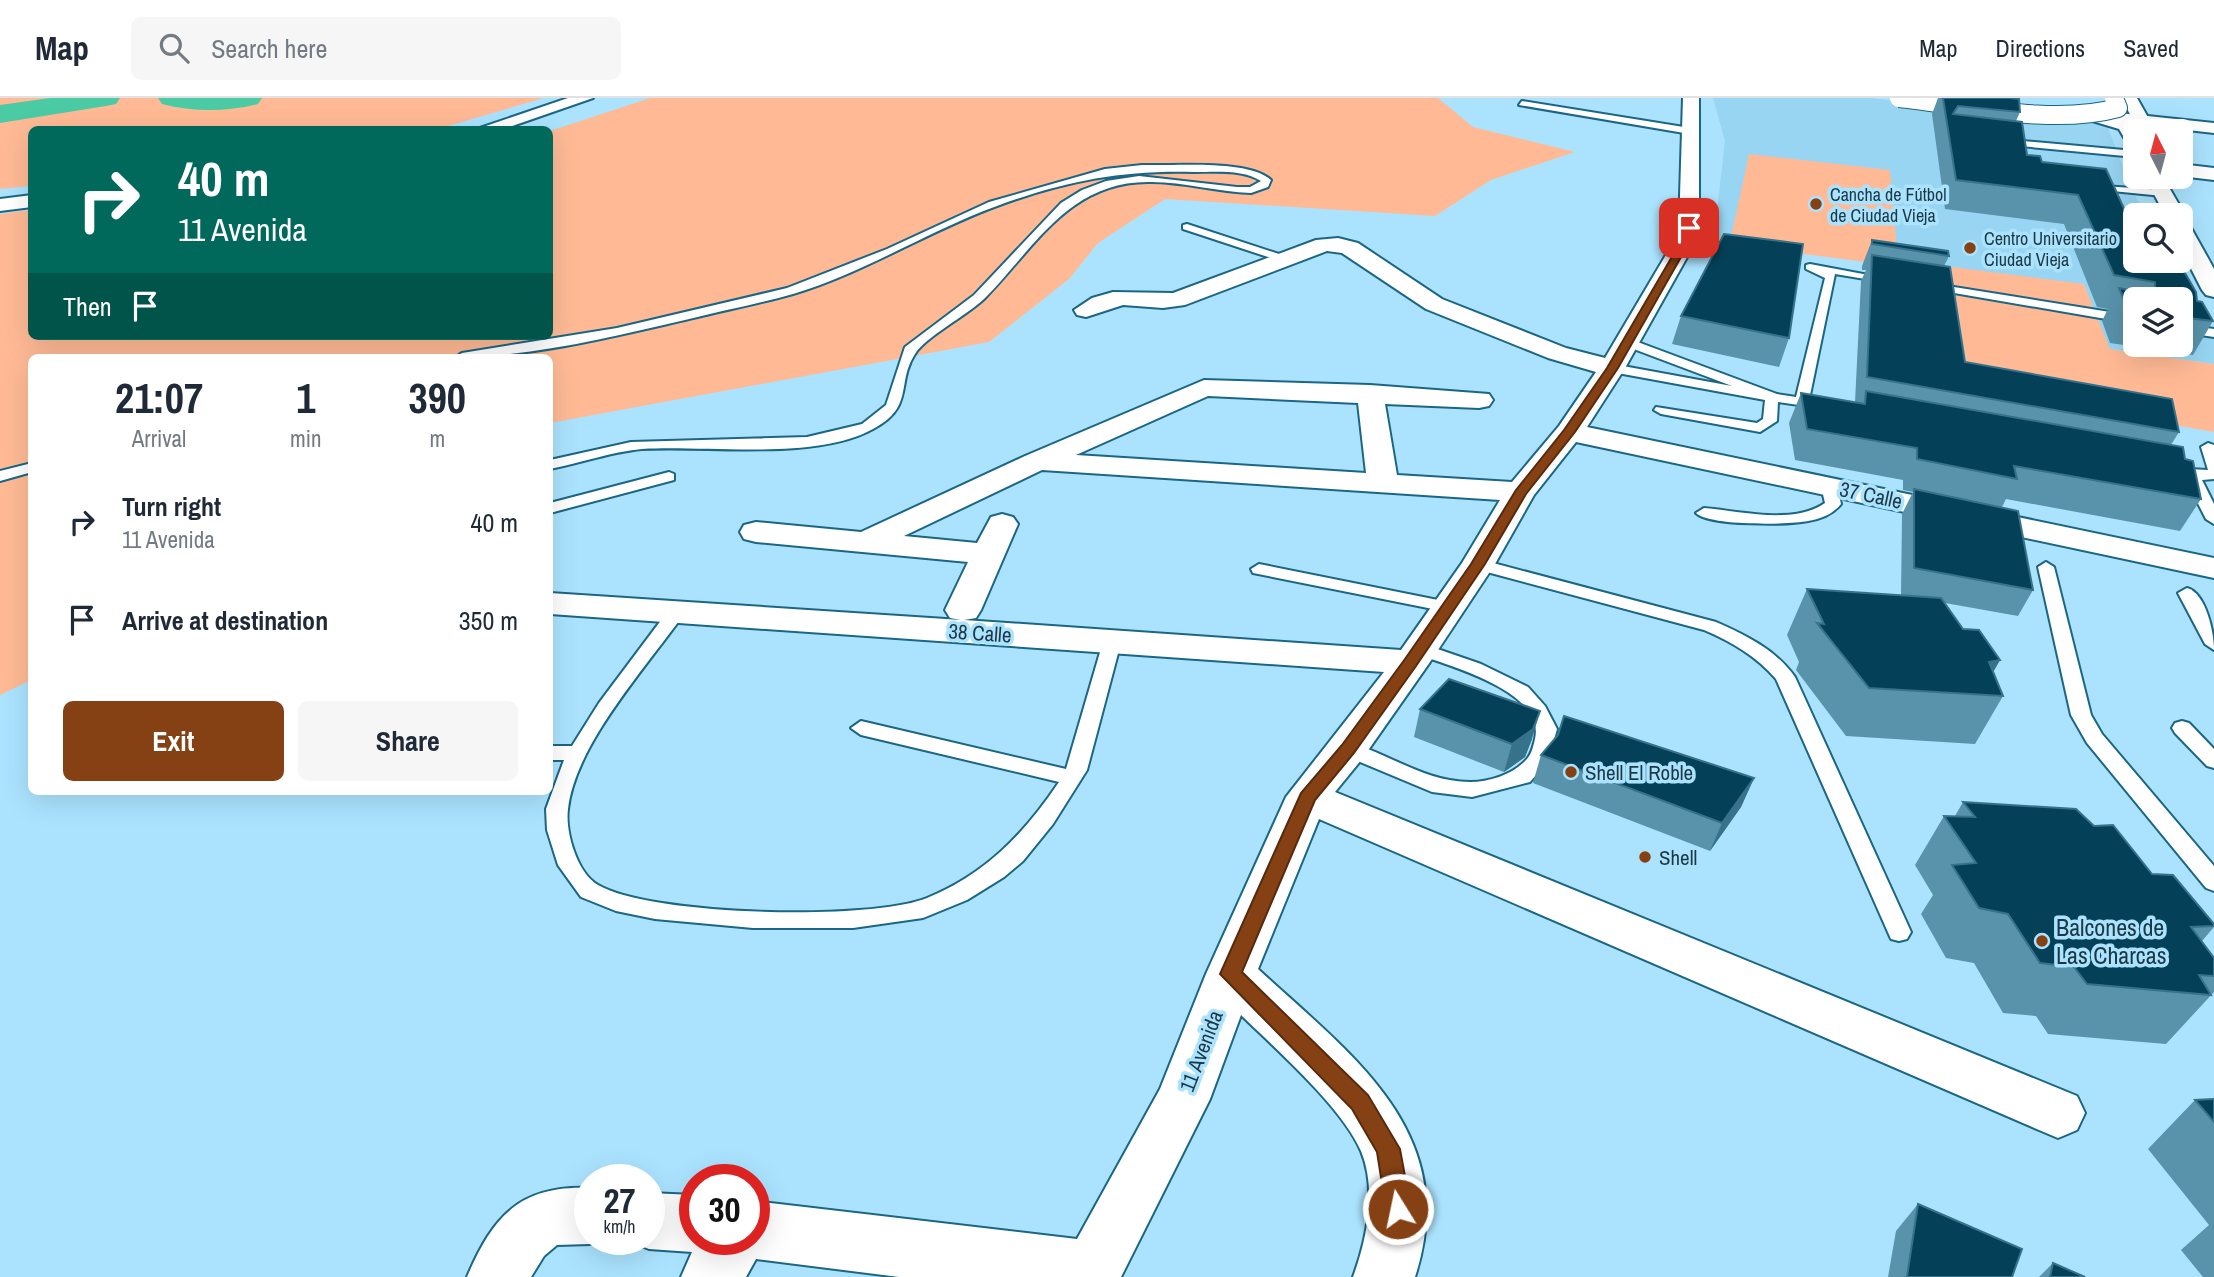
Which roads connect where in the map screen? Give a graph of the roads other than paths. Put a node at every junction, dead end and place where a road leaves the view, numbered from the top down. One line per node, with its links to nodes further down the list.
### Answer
1 (585, 98): 13 (street)
2 (608, 98): 14 (street)
3 (1899, 98): 6 (street, bridge)
4 (1928, 98): 10 (street)
5 (2087, 98): 10 (street)
6 (2114, 98)
7 (2129, 98): 11 (street)
8 (1522, 103): 9 (lane)
9 (1691, 115): 37 (street, 11 Avenida)
10 (2095, 116): 12 (street)
11 (2132, 119)
12 (2123, 121)
13 (495, 126)
14 (522, 126)
15 (2193, 127): 16 (street)
16 (2214, 128)
17 (1989, 141): 18 (lane)
18 (2123, 153)
19 (2193, 172): 20 (street)
20 (2214, 174)
21 (2123, 187): 25 (lane)
22 (28, 195): 23 (street)
23 (4, 201): 24 (street)
24 (28, 201)
25 (2115, 216)
26 (1187, 227): 28 (lane)
27 (2193, 250): 31 (street)
28 (1284, 259): 32 (street); 37 (street)
29 (1905, 282): 41 (lane)
30 (1918, 285): 33 (lane)
31 (2214, 289)
32 (1086, 310)
33 (2123, 318)
34 (2193, 330): 35 (lane)
35 (2214, 333)
36 (481, 354): 47 (lane)
37 (1620, 355): 39 (lane); 39 (lane); 44 (street, 11 Avenida)
38 (1370, 394): 40 (street); 46 (street); 55 (street)
39 (1772, 396): 41 (lane); 42 (lane)
40 (1479, 400)
41 (1802, 402): 43 (lane)
42 (1661, 410)
43 (1843, 410)
44 (1569, 432): 56 (street, 37 Calle); 57 (street, 11 Avenida)
45 (2208, 447): 49 (lane)
46 (1036, 462): 55 (street); 62 (street)
47 (553, 464)
48 (28, 468): 52 (lane)
49 (2214, 468)
50 (2149, 470): 53 (lane)
51 (2214, 474): 53 (lane)
52 (0, 476)
53 (2192, 476): 60 (lane)
54 (669, 477): 58 (lane)
55 (1383, 484): 57 (street)
56 (1829, 486): 59 (lane); 65 (street, 37 Calle)
57 (1520, 492): 63 (street, 11 Avenida)
58 (553, 507)
59 (1704, 513)
60 (2214, 519)
61 (756, 532): 62 (street)
62 (868, 541): 70 (street)
63 (1478, 564): 69 (street, 11 Avenida); 84 (lane)
64 (2046, 567): 83 (lane)
65 (2214, 568)
66 (1259, 569): 69 (lane)
67 (2187, 593): 73 (lane)
68 (553, 603): 71 (street, 38 Calle)
69 (1448, 607): 74 (street, 11 Avenida)
70 (963, 610)
71 (677, 611): 72 (street, 38 Calle); 79 (lane)
72 (1112, 642): 74 (street, 38 Calle); 81 (lane)
73 (2214, 644)
74 (1415, 656): 77 (street, 11 Avenida); 77 (lane)
75 (861, 728): 81 (lane)
76 (2182, 728): 80 (lane)
77 (1348, 749): 82 (street, 11 Avenida)
78 (553, 753): 79 (lane)
79 (576, 753): 81 (lane)
80 (2214, 761)
81 (1073, 778)
82 (1307, 797): 85 (street, 11 Avenida); 86 (street)
83 (2214, 882)
84 (1899, 932)
85 (1231, 974): 90 (street, 11 Avenida); 93 (street)
86 (2057, 1114)
87 (574, 1215): 91 (street)
88 (770, 1232): 90 (street)
89 (725, 1255): 92 (street)
90 (1091, 1274)
91 (498, 1277)
92 (712, 1277)
93 (1384, 1277)

